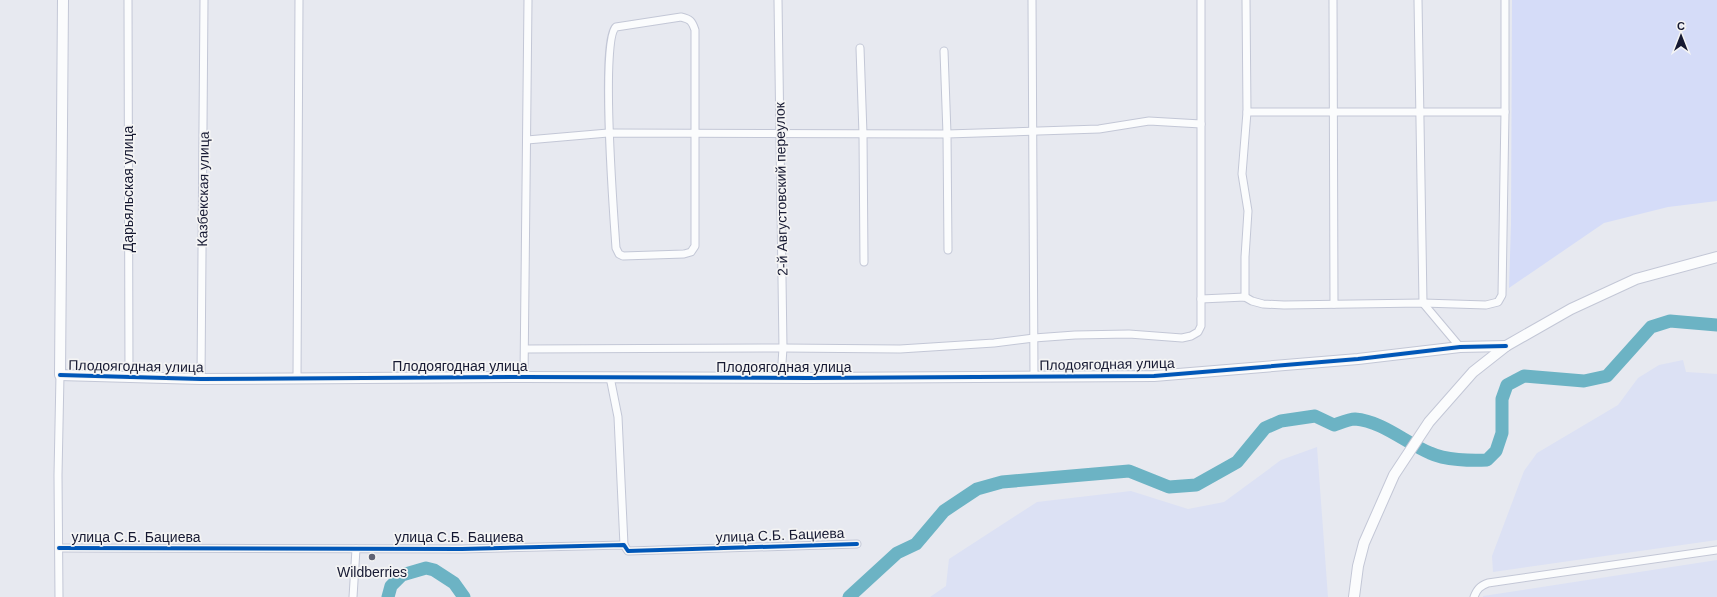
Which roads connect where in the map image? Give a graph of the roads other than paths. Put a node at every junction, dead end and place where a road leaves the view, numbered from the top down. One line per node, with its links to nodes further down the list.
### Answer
1 (63, 0): 39 (street, Плодоягодная улица)
2 (128, 0): 43 (street, Дарьяльская улица)
3 (204, 0): 46 (street, Казбекская улица)
4 (299, 0): 44 (street)
5 (528, 0): 26 (street)
6 (778, 0): 23 (street, 2-й Августовский переулок)
7 (1032, 0): 20 (street)
8 (1201, 0): 19 (street)
9 (1246, 0): 15 (street)
10 (1333, 0): 16 (street)
11 (1418, 0): 17 (street)
12 (1505, 0): 18 (street)
13 (860, 48): 24 (street)
14 (944, 51): 25 (street)
15 (1247, 112): 16 (street); 30 (street)
16 (1333, 112): 17 (street); 33 (street)
17 (1420, 112): 18 (street); 32 (street)
18 (1505, 112): 32 (street)
19 (1201, 124): 20 (street); 31 (street)
20 (1033, 130): 25 (street); 34 (street)
21 (608, 133): 22 (street); 22 (street); 22 (street); 26 (street)
22 (695, 133): 23 (street)
23 (781, 134): 24 (street); 37 (street, 2-й Августовский переулок)
24 (863, 134): 25 (street); 29 (street)
25 (947, 134): 27 (street)
26 (527, 140): 38 (street)
27 (948, 250)
28 (1717, 257): 35 (street)
29 (864, 262)
30 (1245, 297): 31 (street); 33 (street)
31 (1201, 299): 34 (street)
32 (1423, 303): 33 (street); 36 (street)
33 (1334, 304)
34 (1034, 338): 37 (street); 42 (street)
35 (1506, 346): 36 (street, Плодоягодная улица); 54 (street)
36 (1460, 347): 42 (street, Плодоягодная улица)
37 (783, 348): 38 (street); 45 (street, 2-й Августовский переулок)
38 (524, 349): 40 (street)
39 (60, 375): 43 (street, Плодоягодная улица); 49 (street, Плодоягодная улица)
40 (524, 377): 41 (street, Плодоягодная улица); 44 (street, Плодоягодная улица)
41 (610, 377): 45 (street, Плодоягодная улица); 48 (street)
42 (1034, 377): 45 (street, Плодоягодная улица)
43 (129, 378): 46 (street, Плодоягодная улица)
44 (297, 378): 46 (street, Плодоягодная улица)
45 (782, 378)
46 (201, 379)
47 (856, 544): 48 (street, улица С.Б. Бациева)
48 (624, 545): 50 (street, улица С.Б. Бациева)
49 (59, 548): 50 (street, улица С.Б. Бациева); 52 (street, Плодоягодная улица)
50 (356, 549): 53 (street)
51 (1717, 550): 55 (street)
52 (59, 597)
53 (353, 597)
54 (1354, 597)
55 (1474, 597)

